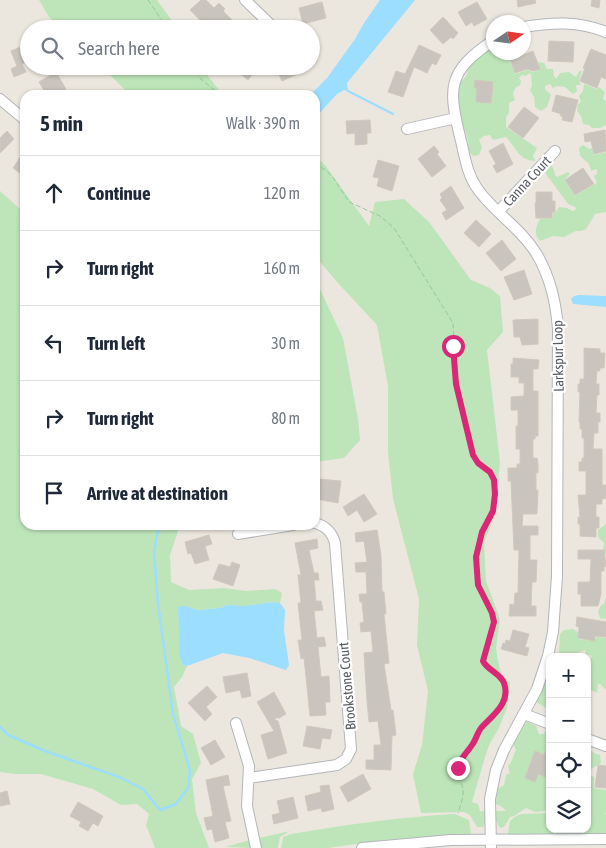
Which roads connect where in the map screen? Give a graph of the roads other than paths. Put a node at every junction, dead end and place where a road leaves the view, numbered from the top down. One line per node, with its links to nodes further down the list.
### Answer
1 (244, 0): 2 (street)
2 (266, 20)
3 (531, 26): 4 (street)
4 (606, 32)
5 (486, 45): 8 (street, Larkspur Loop)
6 (0, 99): 7 (street)
7 (20, 116)
8 (456, 118): 9 (street); 11 (street, Larkspur Loop)
9 (407, 129)
10 (555, 151): 11 (street, Canna Court)
11 (499, 211): 15 (street, Larkspur Loop)
12 (320, 524): 20 (street, Brookstone Court)
13 (262, 530): 14 (street)
14 (238, 534)
15 (524, 714): 16 (street); 22 (street, Larkspur Loop)
16 (546, 722)
17 (236, 723): 20 (street)
18 (591, 740): 19 (street)
19 (606, 746)
20 (249, 778): 23 (street)
21 (606, 839): 22 (street)
22 (491, 844): 24 (street)
23 (256, 848)
24 (362, 848)

